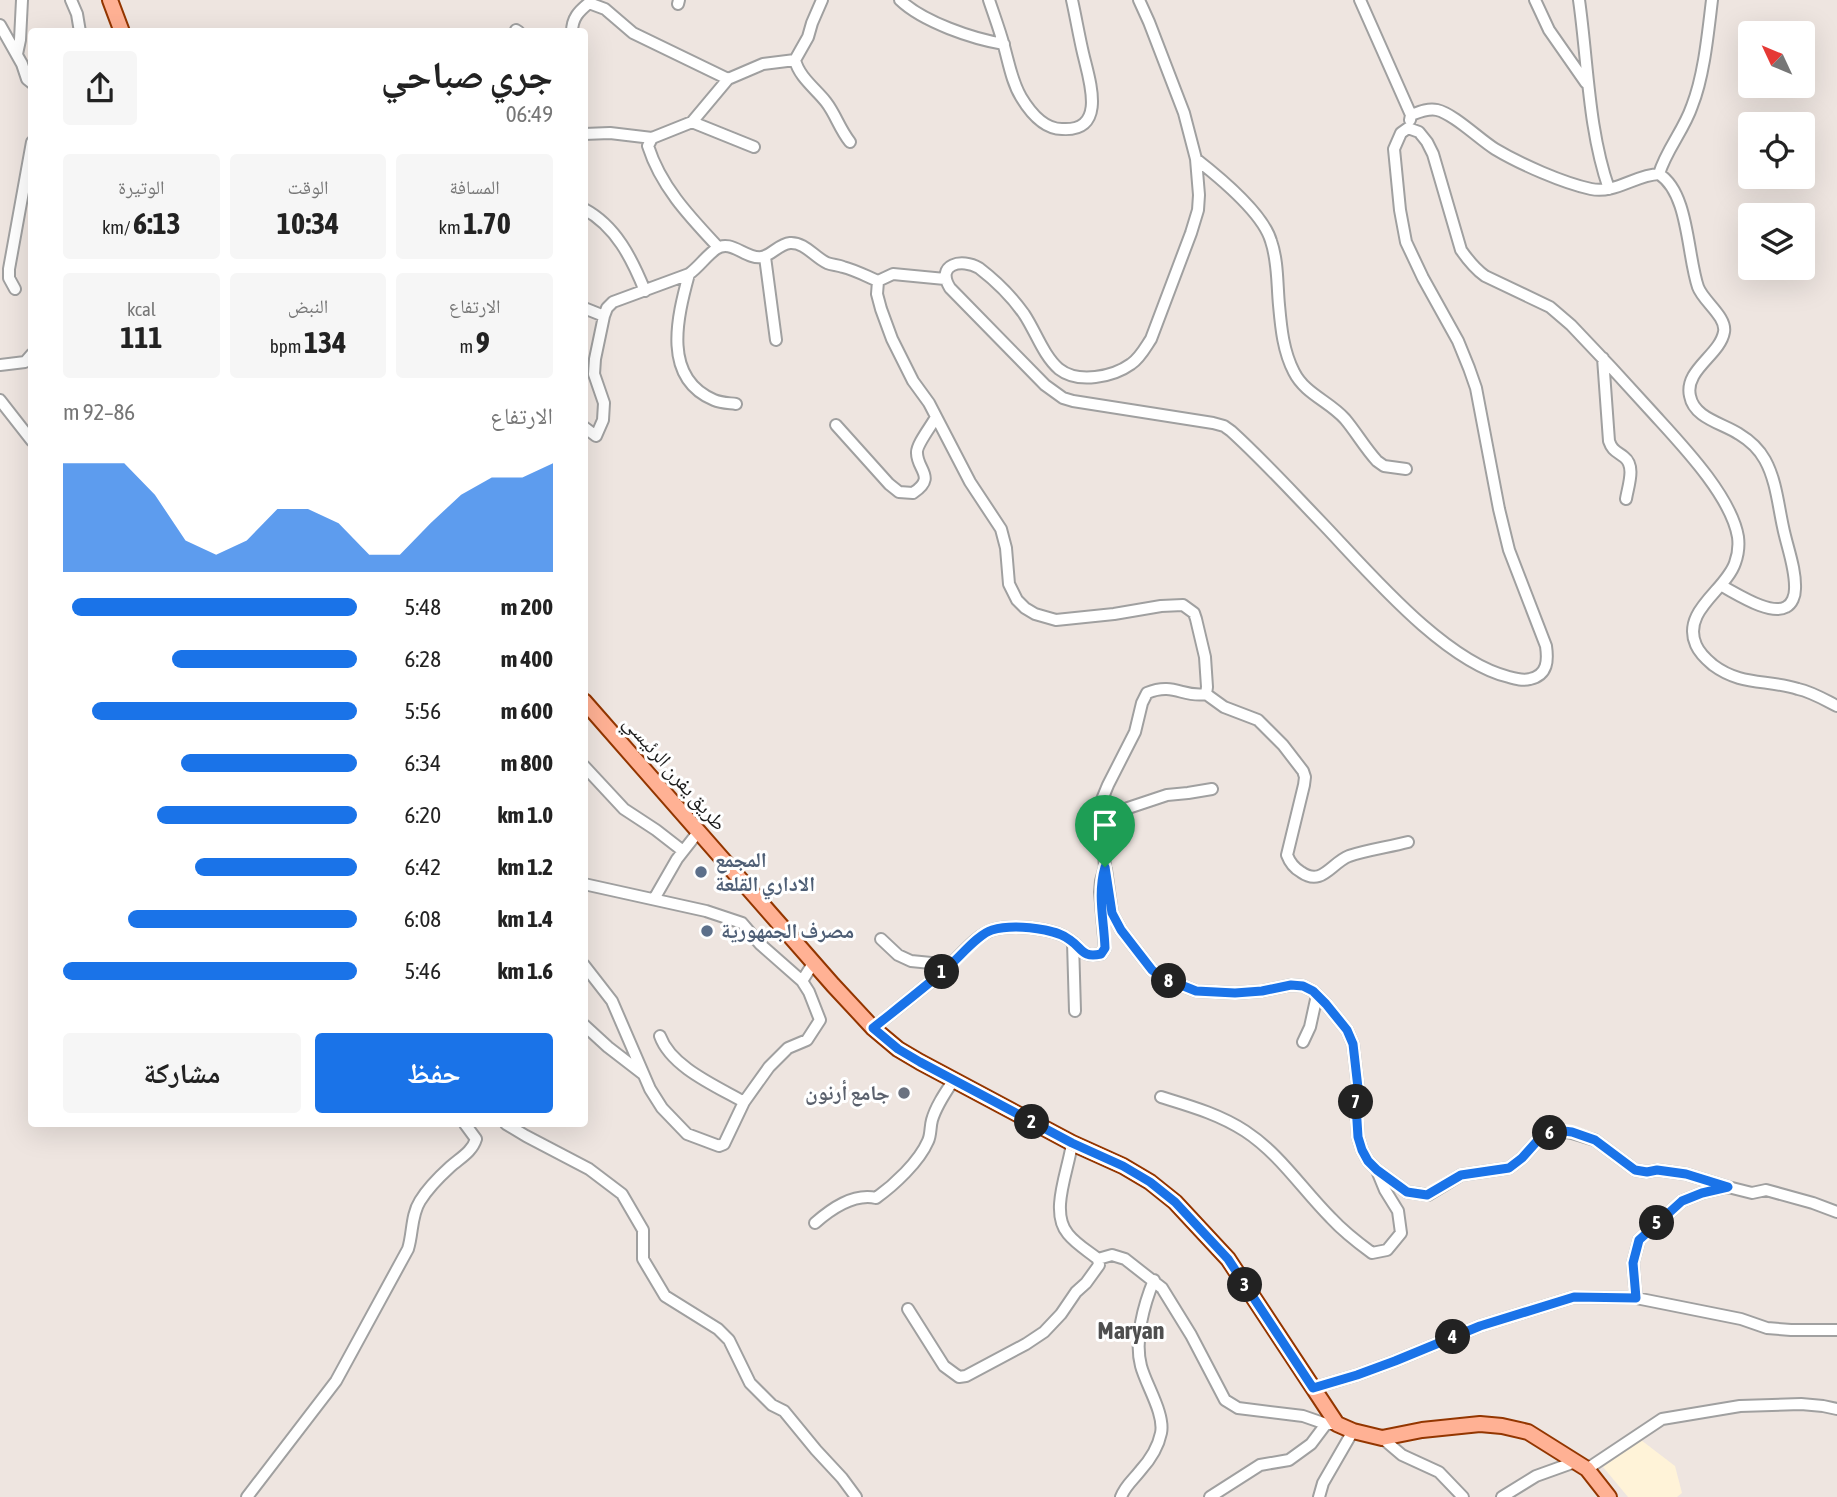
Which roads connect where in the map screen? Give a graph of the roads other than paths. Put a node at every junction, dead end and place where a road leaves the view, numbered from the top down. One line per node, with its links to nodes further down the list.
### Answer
1 (22, 0): 18 (street)
2 (71, 0): 14 (street)
3 (110, 0): 15 (main road)
4 (822, 0): 19 (street)
5 (900, 0): 17 (street)
6 (989, 0): 17 (street)
7 (1072, 0): 17 (street)
8 (1139, 0): 30 (street)
9 (1360, 0): 23 (street)
10 (1535, 0): 22 (street)
11 (1579, 0): 22 (street)
12 (1712, 0): 32 (street)
13 (0, 27): 18 (street)
14 (79, 28)
15 (120, 28)
16 (572, 28): 20 (street)
17 (1004, 44)
18 (17, 54): 21 (street)
19 (795, 60): 20 (street); 28 (street)
20 (728, 79): 24 (street)
21 (28, 80)
22 (1588, 85): 33 (street)
23 (1410, 115): 25 (street); 33 (street)
24 (692, 122): 27 (street); 29 (street)
25 (1408, 128): 38 (street); 45 (street)
26 (588, 134): 27 (street)
27 (652, 138): 35 (street)
28 (850, 142)
29 (754, 147)
30 (1196, 159): 38 (street); 54 (street)
31 (28, 164): 40 (street)
32 (1659, 174): 33 (street); 56 (street)
33 (1609, 190)
34 (588, 212): 41 (street)
35 (718, 247): 36 (street); 37 (street)
36 (765, 257): 39 (street); 44 (street)
37 (689, 274): 41 (street); 49 (street)
38 (945, 279): 39 (street)
39 (878, 281): 50 (street)
40 (15, 289)
41 (645, 291): 43 (street)
42 (588, 309): 43 (street)
43 (604, 316): 52 (street)
44 (776, 340)
45 (1603, 358): 55 (street); 56 (street)
46 (28, 359): 47 (street)
47 (0, 365)
48 (0, 400): 53 (street)
49 (736, 404)
50 (936, 417): 51 (street); 57 (street)
51 (836, 425)
52 (588, 430)
53 (28, 436)
54 (1406, 469)
55 (1626, 499)
56 (1722, 586): 59 (street)
57 (1206, 694): 62 (street); 64 (street)
58 (588, 706): 63 (main road, طريق يفرن الرئيسي)
59 (1837, 706)
60 (588, 770): 65 (street)
61 (1212, 789): 62 (street)
62 (1101, 817): 66 (street)
63 (699, 831): 65 (street); 71 (main road, طريق يفرن الرئيسي)
64 (1408, 842)
65 (683, 851): 68 (street)
66 (1105, 867): 70 (street); 75 (street)
67 (588, 885): 68 (street)
68 (654, 899): 74 (street)
69 (881, 939): 72 (street)
70 (1073, 942): 72 (street); 76 (street)
71 (814, 962): 74 (street); 77 (main road, طريق يفرن الرئيسي)
72 (951, 965): 77 (street)
73 (588, 970): 81 (street)
74 (802, 981): 84 (street)
75 (1317, 995): 80 (street); 88 (street)
76 (1075, 1011)
77 (873, 1028): 82 (main road, طريق يفرن الرئيسي)
78 (588, 1029): 81 (street)
79 (660, 1036): 84 (street)
80 (1303, 1042)
81 (645, 1076): 84 (street)
82 (953, 1081): 87 (main road, طريق يفرن الرئيسي); 91 (street)
83 (1161, 1097): 88 (street)
84 (744, 1102)
85 (467, 1127): 103 (street)
86 (511, 1127): 104 (street)
87 (1072, 1143): 92 (street); 97 (main road, طريق يفرن الرئيسي)
88 (1377, 1170): 89 (street)
89 (1728, 1187): 90 (street); 94 (street)
90 (1837, 1212)
91 (815, 1223)
92 (1098, 1259): 93 (street); 95 (street)
93 (1154, 1280): 99 (street); 105 (street)
94 (1636, 1298): 96 (street); 97 (street)
95 (908, 1309)
96 (1837, 1330)
97 (1313, 1388): 99 (main road, طريق يفرن الرئيسي)
98 (1837, 1409): 102 (street)
99 (1331, 1424): 100 (main road); 106 (street)
100 (1353, 1431): 101 (main road); 107 (street)
101 (1382, 1438): 102 (main road); 108 (street)
102 (1581, 1465): 109 (street); 110 (main road)
103 (247, 1497)
104 (856, 1497)
105 (1121, 1497)
106 (1210, 1497)
107 (1320, 1497)
108 (1463, 1497)
109 (1502, 1497)
110 (1609, 1497)

